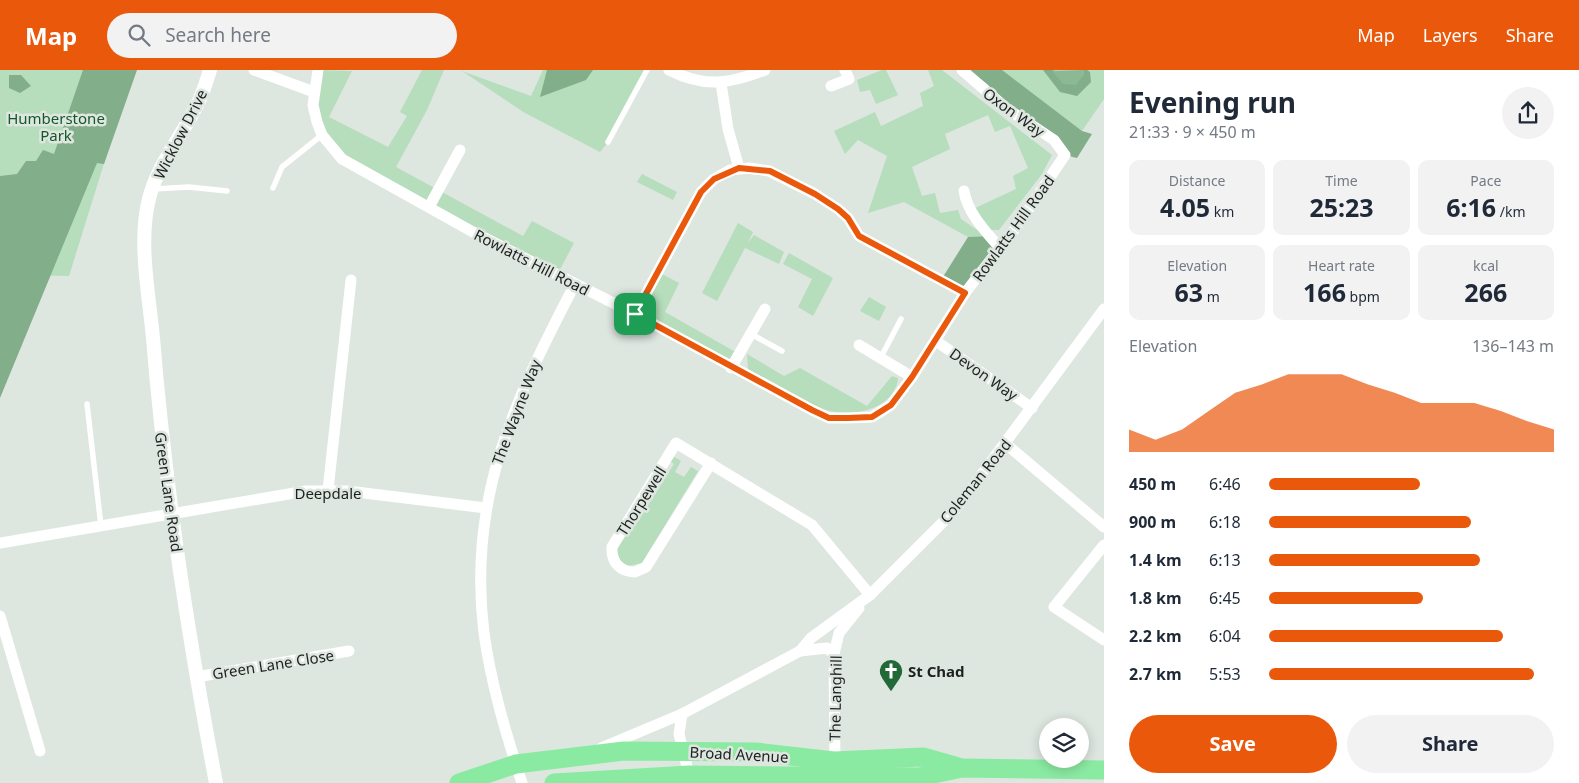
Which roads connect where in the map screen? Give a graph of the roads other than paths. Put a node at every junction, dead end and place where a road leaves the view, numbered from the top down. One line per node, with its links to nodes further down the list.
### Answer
1 (210, 70): 20 (street, Wicklow Drive)
2 (254, 70): 11 (street)
3 (318, 70): 11 (street, Rowlatts Hill Road)
4 (647, 70): 13 (lane)
5 (669, 70): 9 (street)
6 (765, 70): 9 (street)
7 (845, 70): 10 (street)
8 (962, 70): 15 (street, Oxon Way)
9 (721, 83): 16 (street)
10 (831, 86)
11 (314, 92): 12 (street, Rowlatts Hill Road)
12 (322, 135): 17 (lane); 21 (street, Rowlatts Hill Road)
13 (608, 142)
14 (460, 150): 21 (street)
15 (1065, 155): 22 (street, Rowlatts Hill Road)
16 (739, 168): 25 (street); 28 (street)
17 (273, 188)
18 (227, 191): 20 (lane)
19 (964, 192): 22 (street)
20 (151, 194): 43 (street, Green Lane Road)
21 (429, 207): 24 (street, Rowlatts Hill Road)
22 (999, 248): 25 (street, Rowlatts Hill Road)
23 (351, 280): 41 (street)
24 (574, 284): 28 (street, Rowlatts Hill Road); 42 (street, The Wayne Way)
25 (965, 293): 31 (street, Rowlatts Hill Road)
26 (765, 309): 30 (street)
27 (1104, 309): 38 (street, Coleman Road)
28 (635, 314): 35 (street, Rowlatts Hill Road)
29 (900, 319): 34 (lane)
30 (751, 334): 33 (lane); 35 (street)
31 (936, 341): 36 (street, Rowlatts Hill Road); 38 (street, Devon Way)
32 (859, 345): 34 (street)
33 (782, 351)
34 (880, 357): 36 (street)
35 (731, 368): 36 (street, Rowlatts Hill Road)
36 (912, 377)
37 (87, 404): 44 (lane)
38 (1032, 408): 39 (street, Coleman Road)
39 (1006, 444): 45 (street); 48 (street, Coleman Road)
40 (710, 463): 40 (street, Thorpewell); 48 (street, Thorpewell)
41 (328, 490): 42 (street, Deepdale); 43 (street, Deepdale)
42 (486, 508): 59 (street, The Wayne Way)
43 (171, 514): 44 (street, Deepdale); 54 (street, Green Lane Road)
44 (101, 526): 46 (street, Deepdale)
45 (1104, 527)
46 (0, 543)
47 (1104, 545): 50 (street)
48 (870, 595): 52 (street, Coleman Road); 53 (street, The Langhill)
49 (0, 616): 56 (street)
50 (1104, 640)
51 (349, 651): 54 (street, Green Lane Close)
52 (800, 651): 53 (street, Coleman Road); 55 (street, Coleman Road)
53 (834, 654): 61 (street, The Langhill)
54 (196, 676): 63 (street, Green Lane Road)
55 (682, 714): 57 (street); 58 (street, Coleman Road)
56 (40, 751)
57 (685, 752): 58 (highway, Broad Avenue); 61 (highway, Broad Avenue); 62 (street)
58 (584, 756): 59 (highway, Broad Avenue)
59 (516, 764): 64 (highway); 65 (street, The Wayne Way)
60 (1104, 770): 61 (highway, Broad Avenue)
61 (835, 774): 62 (highway, Broad Avenue)
62 (689, 775): 66 (highway, Broad Avenue)
63 (216, 783)
64 (459, 783)
65 (522, 783)
66 (554, 783)

